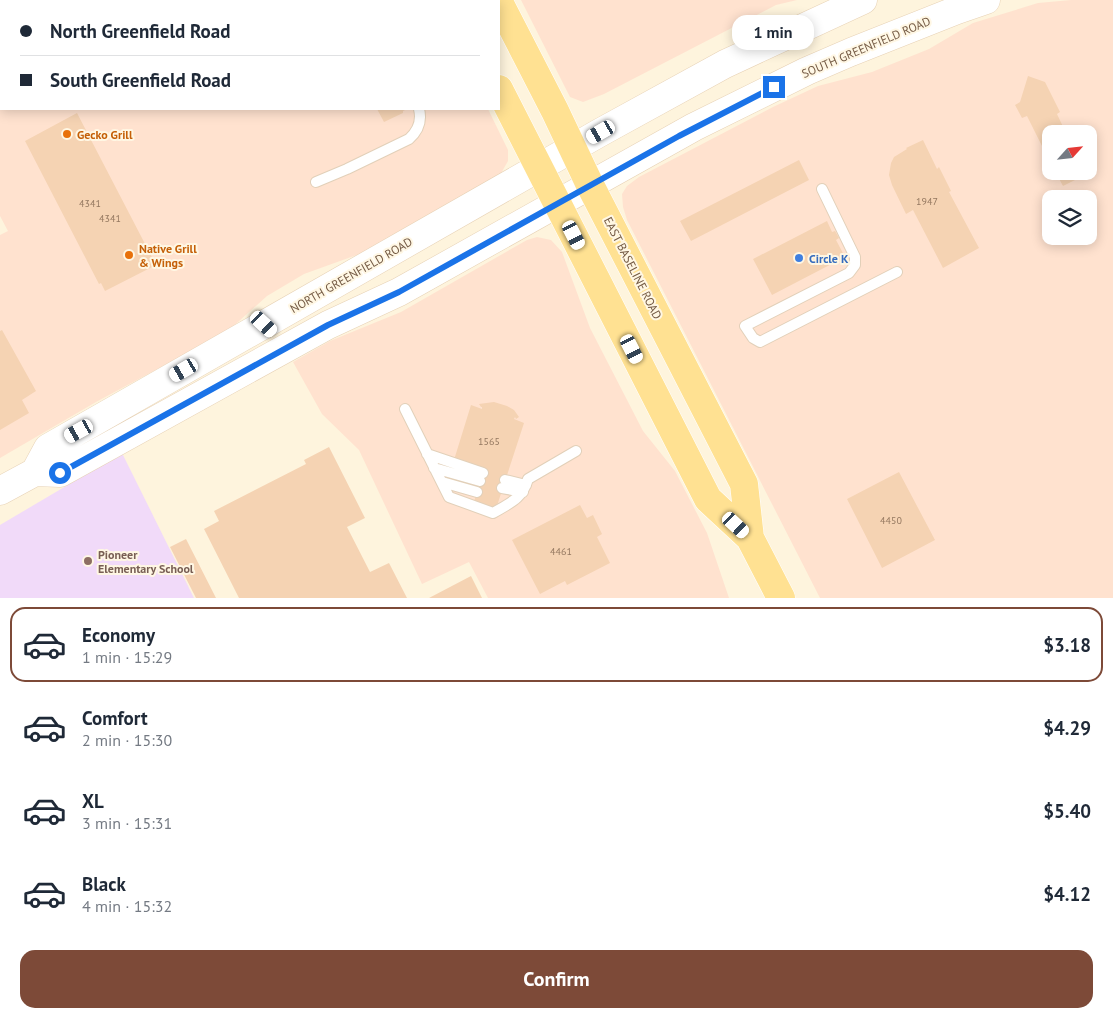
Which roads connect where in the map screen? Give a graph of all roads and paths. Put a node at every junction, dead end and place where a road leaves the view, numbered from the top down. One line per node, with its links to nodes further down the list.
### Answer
1 (863, 0): 6 (main road)
2 (986, 0): 9 (main road, SOUTH GREENFIELD ROAD)
3 (500, 5): 6 (main road, EAST BASELINE ROAD)
4 (500, 91): 7 (main road, EAST BASELINE ROAD)
5 (418, 110): 8 (lane)
6 (573, 148): 7 (main road, NORTH GREENFIELD ROAD); 9 (main road, EAST BASELINE ROAD)
7 (539, 167): 11 (main road, EAST BASELINE ROAD); 13 (main road, NORTH GREENFIELD ROAD)
8 (316, 182)
9 (590, 185): 11 (main road); 29 (main road, EAST BASELINE ROAD)
10 (822, 189): 12 (lane)
11 (558, 204): 14 (main road); 29 (main road, EAST BASELINE ROAD)
12 (897, 272)
13 (264, 324): 14 (main road); 15 (main road, NORTH GREENFIELD ROAD)
14 (288, 347): 17 (main road)
15 (136, 398): 17 (main road); 21 (main road, NORTH GREENFIELD ROAD)
16 (405, 409): 19 (lane)
17 (161, 418): 21 (main road)
18 (576, 451): 24 (lane)
19 (427, 454): 20 (lane); 20 (lane)
20 (434, 468): 22 (lane)
21 (35, 472): 25 (main road)
22 (442, 482): 26 (lane); 28 (lane)
23 (503, 484): 24 (lane)
24 (525, 489): 28 (lane)
25 (0, 491)
26 (477, 492)
27 (498, 498): 28 (lane)
28 (512, 501)
29 (750, 538): 30 (main road, EAST BASELINE ROAD)
30 (781, 598)

